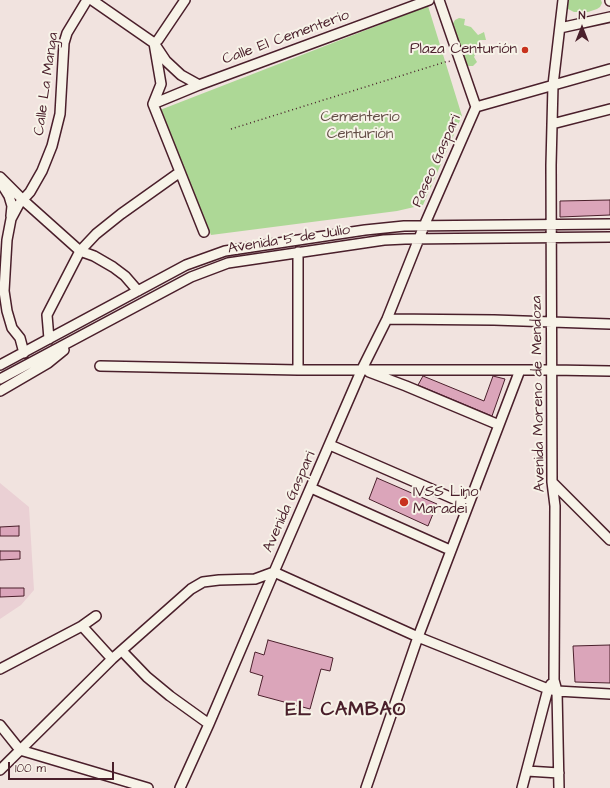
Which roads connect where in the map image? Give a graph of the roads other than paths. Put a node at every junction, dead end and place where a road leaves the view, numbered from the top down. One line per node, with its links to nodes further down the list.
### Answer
1 (87, 0): 20 (street, Calle La Manga)
2 (92, 0): 9 (street)
3 (185, 0): 9 (street)
4 (429, 0): 11 (street, Calle El Cementerio)
5 (439, 0): 14 (street)
6 (562, 0): 8 (street, Avenida Moreno de Mendoza)
7 (610, 17): 8 (street)
8 (560, 28): 12 (street, Avenida Moreno de Mendoza)
9 (154, 43): 11 (street); 13 (street)
10 (610, 69): 12 (street)
11 (199, 85): 13 (street, Calle El Cementerio)
12 (553, 85): 14 (street); 16 (street, Avenida Moreno de Mendoza)
13 (153, 104): 17 (street)
14 (476, 107): 24 (street, Paseo Gaspari)
15 (610, 110): 16 (street)
16 (552, 124): 23 (street, Avenida Moreno de Mendoza)
17 (180, 172): 25 (street); 29 (street)
18 (0, 177): 20 (street)
19 (0, 182): 21 (street)
20 (23, 200): 21 (street, Calle La Manga); 29 (street)
21 (11, 220): 37 (street, Calle La Manga)
22 (610, 224): 23 (street, Avenida 5 de Julio)
23 (552, 225): 24 (street, Avenida 5 de Julio); 26 (street, Avenida Moreno de Mendoza)
24 (424, 226): 28 (street, Avenida Gaspari); 31 (street, Avenida 5 de Julio)
25 (204, 232)
26 (551, 237): 27 (street, Avenida 5 de Julio); 28 (street, Avenida 5 de Julio); 33 (street, Avenida Moreno de Mendoza)
27 (610, 237)
28 (419, 239): 30 (street, Avenida 5 de Julio); 32 (street, Avenida Gaspari)
29 (80, 251): 31 (street); 36 (street)
30 (298, 252): 35 (street, Avenida 5 de Julio); 41 (street)
31 (138, 291): 36 (street, Avenida 5 de Julio)
32 (387, 319): 33 (street); 40 (street, Avenida Gaspari)
33 (552, 321): 34 (street); 43 (street, Avenida Moreno de Mendoza)
34 (610, 324)
35 (79, 337): 45 (street, Avenida 5 de Julio); 46 (street)
36 (49, 339): 37 (street, Avenida 5 de Julio)
37 (24, 353): 38 (street, Avenida 5 de Julio)
38 (0, 365)
39 (100, 366): 41 (street)
40 (362, 369): 41 (street); 42 (street); 47 (street); 48 (street, Avenida Gaspari)
41 (298, 370)
42 (520, 370): 43 (street); 47 (street)
43 (552, 370): 44 (street); 49 (street, Avenida Moreno de Mendoza)
44 (610, 371)
45 (0, 380)
46 (0, 391)
47 (499, 425): 51 (street)
48 (330, 445): 50 (street, Avenida Gaspari); 51 (street)
49 (552, 482): 52 (street); 61 (street, Avenida Moreno de Mendoza)
50 (311, 488): 53 (street); 54 (street, Avenida Gaspari)
51 (468, 504): 53 (street)
52 (610, 540)
53 (450, 550): 57 (street)
54 (274, 572): 57 (street); 58 (street); 63 (street, Avenida Gaspari)
55 (96, 616): 56 (street)
56 (82, 626): 59 (street); 60 (street)
57 (418, 637): 61 (street); 71 (street)
58 (122, 651): 59 (street); 63 (street)
59 (112, 659): 65 (street)
60 (0, 668)
61 (552, 690): 62 (street); 67 (street); 68 (street, Avenida Moreno de Mendoza)
62 (610, 694)
63 (210, 724): 70 (street, Avenida Gaspari)
64 (0, 725): 65 (street)
65 (20, 750): 66 (street); 69 (street)
66 (0, 770)
67 (527, 771): 68 (street); 72 (street)
68 (559, 773): 73 (street, Avenida Moreno de Mendoza)
69 (148, 788)
70 (180, 788)
71 (366, 788)
72 (522, 788)
73 (559, 788)

